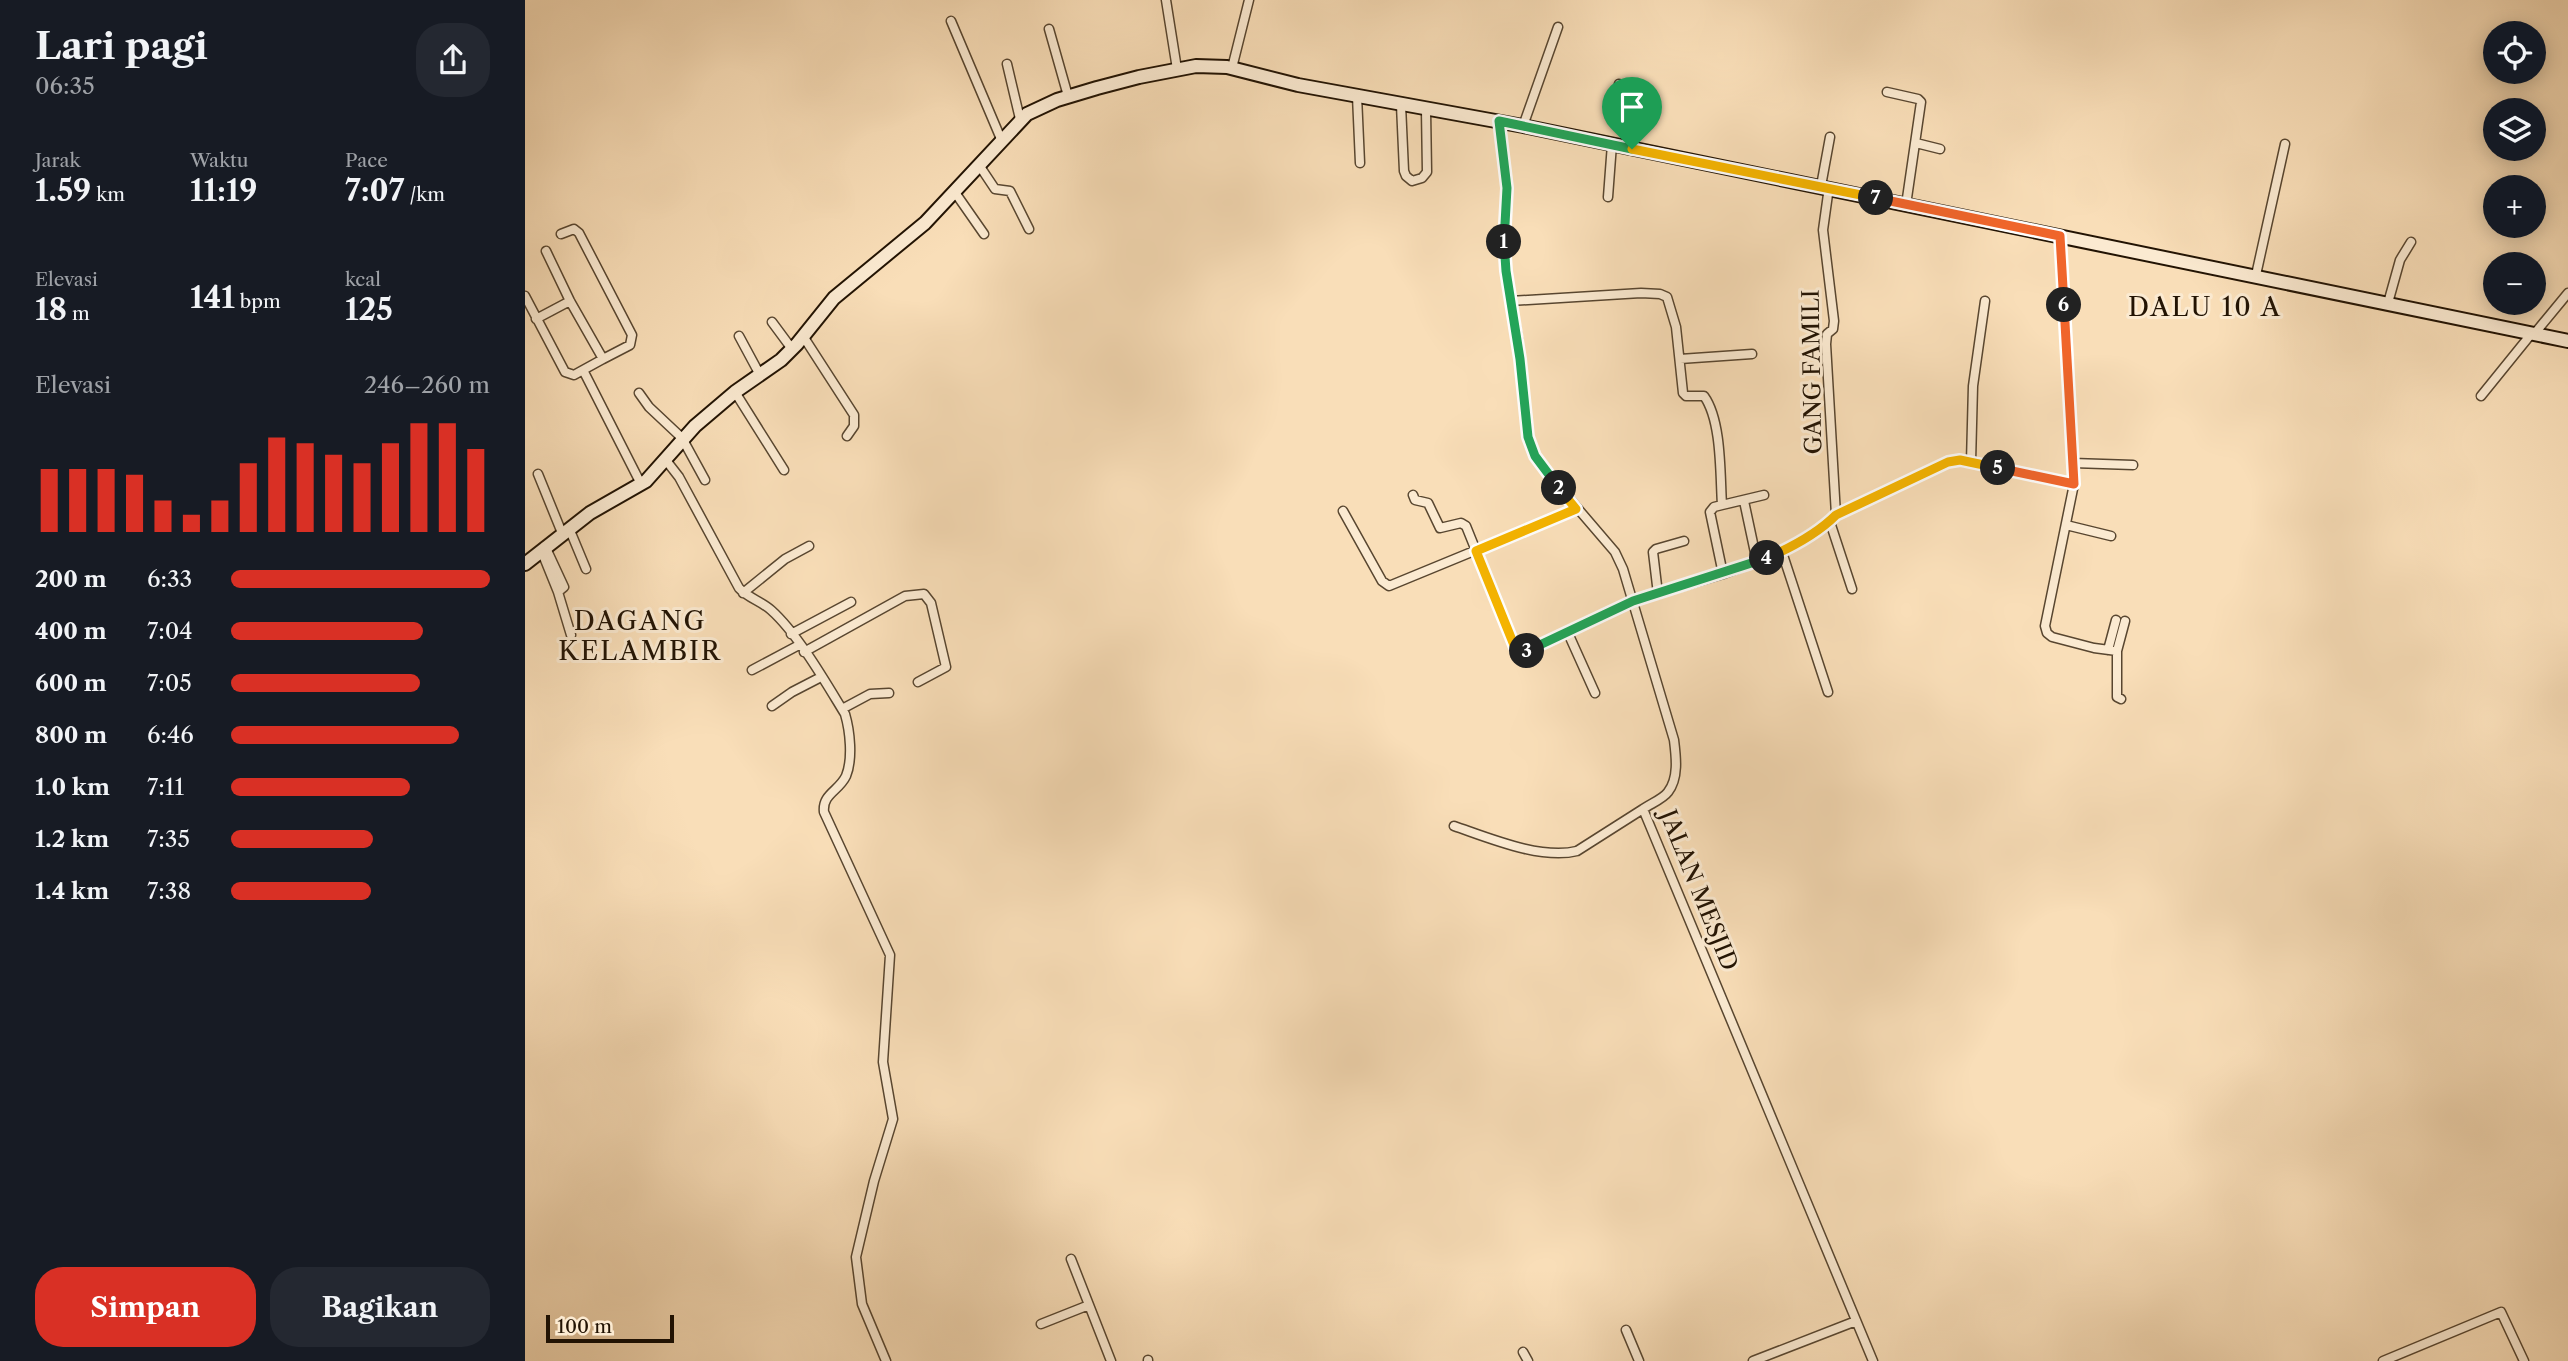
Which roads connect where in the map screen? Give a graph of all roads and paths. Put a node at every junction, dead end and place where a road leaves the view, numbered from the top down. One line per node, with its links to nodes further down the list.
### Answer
1 (1166, 0): 8 (street)
2 (1249, 0): 7 (street)
3 (951, 21): 19 (street)
4 (1558, 27): 17 (street)
5 (1049, 29): 11 (street)
6 (1007, 64): 15 (street)
7 (1232, 68): 8 (street); 12 (street)
8 (1177, 69): 11 (street)
9 (1619, 84): 23 (street)
10 (1887, 92): 20 (street)
11 (1068, 96): 15 (street)
12 (1357, 96): 13 (street); 25 (street)
13 (1401, 105): 14 (street); 14 (street)
14 (1426, 110): 16 (street)
15 (1020, 119): 19 (street)
16 (1499, 121): 17 (street); 41 (street, JALAN MESJID)
17 (1523, 126): 21 (street)
18 (1830, 136): 27 (street, GANG FAMILI)
19 (1001, 139): 26 (street)
20 (1916, 143): 24 (street); 30 (street)
21 (1612, 144): 23 (street); 29 (street)
22 (2285, 144): 37 (street)
23 (1632, 149): 27 (street)
24 (1940, 149)
25 (1360, 163)
26 (979, 165): 28 (street); 31 (street)
27 (1825, 187): 30 (street); 76 (street, GANG FAMILI)
28 (954, 191): 33 (street); 48 (street)
29 (1608, 197)
30 (1906, 205): 34 (street)
31 (1030, 229)
32 (561, 234): 52 (street)
33 (984, 234)
34 (2060, 236): 37 (street); 63 (street)
35 (2411, 242): 43 (street)
36 (546, 251): 40 (street)
37 (2256, 275): 43 (street)
38 (2568, 293): 46 (street)
39 (525, 296): 44 (street)
40 (570, 300): 44 (street); 52 (street)
41 (1510, 301): 53 (street); 74 (street, JALAN MESJID)
42 (1985, 301): 62 (street)
43 (2388, 303): 46 (street)
44 (536, 319): 54 (street)
45 (772, 322): 50 (street)
46 (2533, 333): 49 (street); 58 (street)
47 (739, 336): 55 (street)
48 (803, 336): 50 (street); 59 (street)
49 (2568, 341)
50 (792, 349): 55 (street)
51 (1752, 354): 53 (street)
52 (603, 359): 54 (street)
53 (1680, 359): 73 (street)
54 (583, 370): 68 (street)
55 (760, 376): 56 (street)
56 (735, 392): 60 (street); 65 (street)
57 (639, 393): 60 (street)
58 (2481, 396)
59 (847, 436)
60 (682, 438): 61 (street); 67 (street)
61 (665, 459): 68 (street); 91 (street)
62 (1971, 462): 69 (street); 76 (street)
63 (2073, 463): 64 (street); 69 (street)
64 (2133, 465)
65 (784, 471)
66 (538, 474): 79 (street)
67 (705, 480)
68 (641, 484): 79 (street)
69 (2074, 484): 78 (street)
70 (1413, 495): 84 (street)
71 (1764, 495): 72 (street)
72 (1744, 501): 73 (street); 86 (street)
73 (1722, 505): 89 (street)
74 (1576, 509): 84 (street); 93 (street, JALAN MESJID)
75 (1343, 511): 84 (street)
76 (1836, 515): 77 (street)
77 (1829, 522): 85 (street); 90 (street)
78 (2066, 525): 80 (street); 101 (street)
79 (565, 530): 83 (street); 88 (street)
80 (2111, 536)
81 (1684, 541): 92 (street)
82 (809, 546): 91 (street)
83 (543, 548): 87 (street); 99 (street)
84 (1476, 551): 97 (street)
85 (1781, 552): 86 (street); 105 (street)
86 (1757, 562): 89 (street)
87 (525, 564)
88 (586, 569)
89 (1723, 574): 92 (street)
90 (1852, 589)
91 (743, 593): 98 (street)
92 (1657, 594): 93 (street)
93 (1633, 601): 97 (street); 111 (street, JALAN MESJID)
94 (851, 602): 98 (street)
95 (2116, 620): 101 (street)
96 (2126, 621): 101 (street)
97 (1568, 633): 107 (street)
98 (791, 634): 100 (street)
99 (571, 635)
100 (802, 649): 102 (street); 103 (street); 104 (street)
101 (2112, 651): 108 (street)
102 (752, 670)
103 (821, 677): 109 (street); 110 (street)
104 (918, 682)
105 (1828, 692)
106 (889, 693): 110 (street)
107 (1595, 693)
108 (2121, 699)
109 (772, 706)
110 (842, 709): 119 (street)
111 (1643, 809): 112 (street); 115 (street, JALAN MESJID)
112 (1454, 826)
113 (1071, 1259): 114 (street)
114 (1089, 1305): 116 (street); 120 (street)
115 (1856, 1321): 123 (street); 124 (street, JALAN MESJID)
116 (1041, 1324)
117 (1626, 1330): 122 (street)
118 (1523, 1352): 121 (street)
119 (886, 1361)
120 (1111, 1361)
121 (1528, 1361)
122 (1639, 1361)
123 (1753, 1361)
124 (1873, 1361)
125 (2383, 1361): 126 (street)
126 (2524, 1361)

